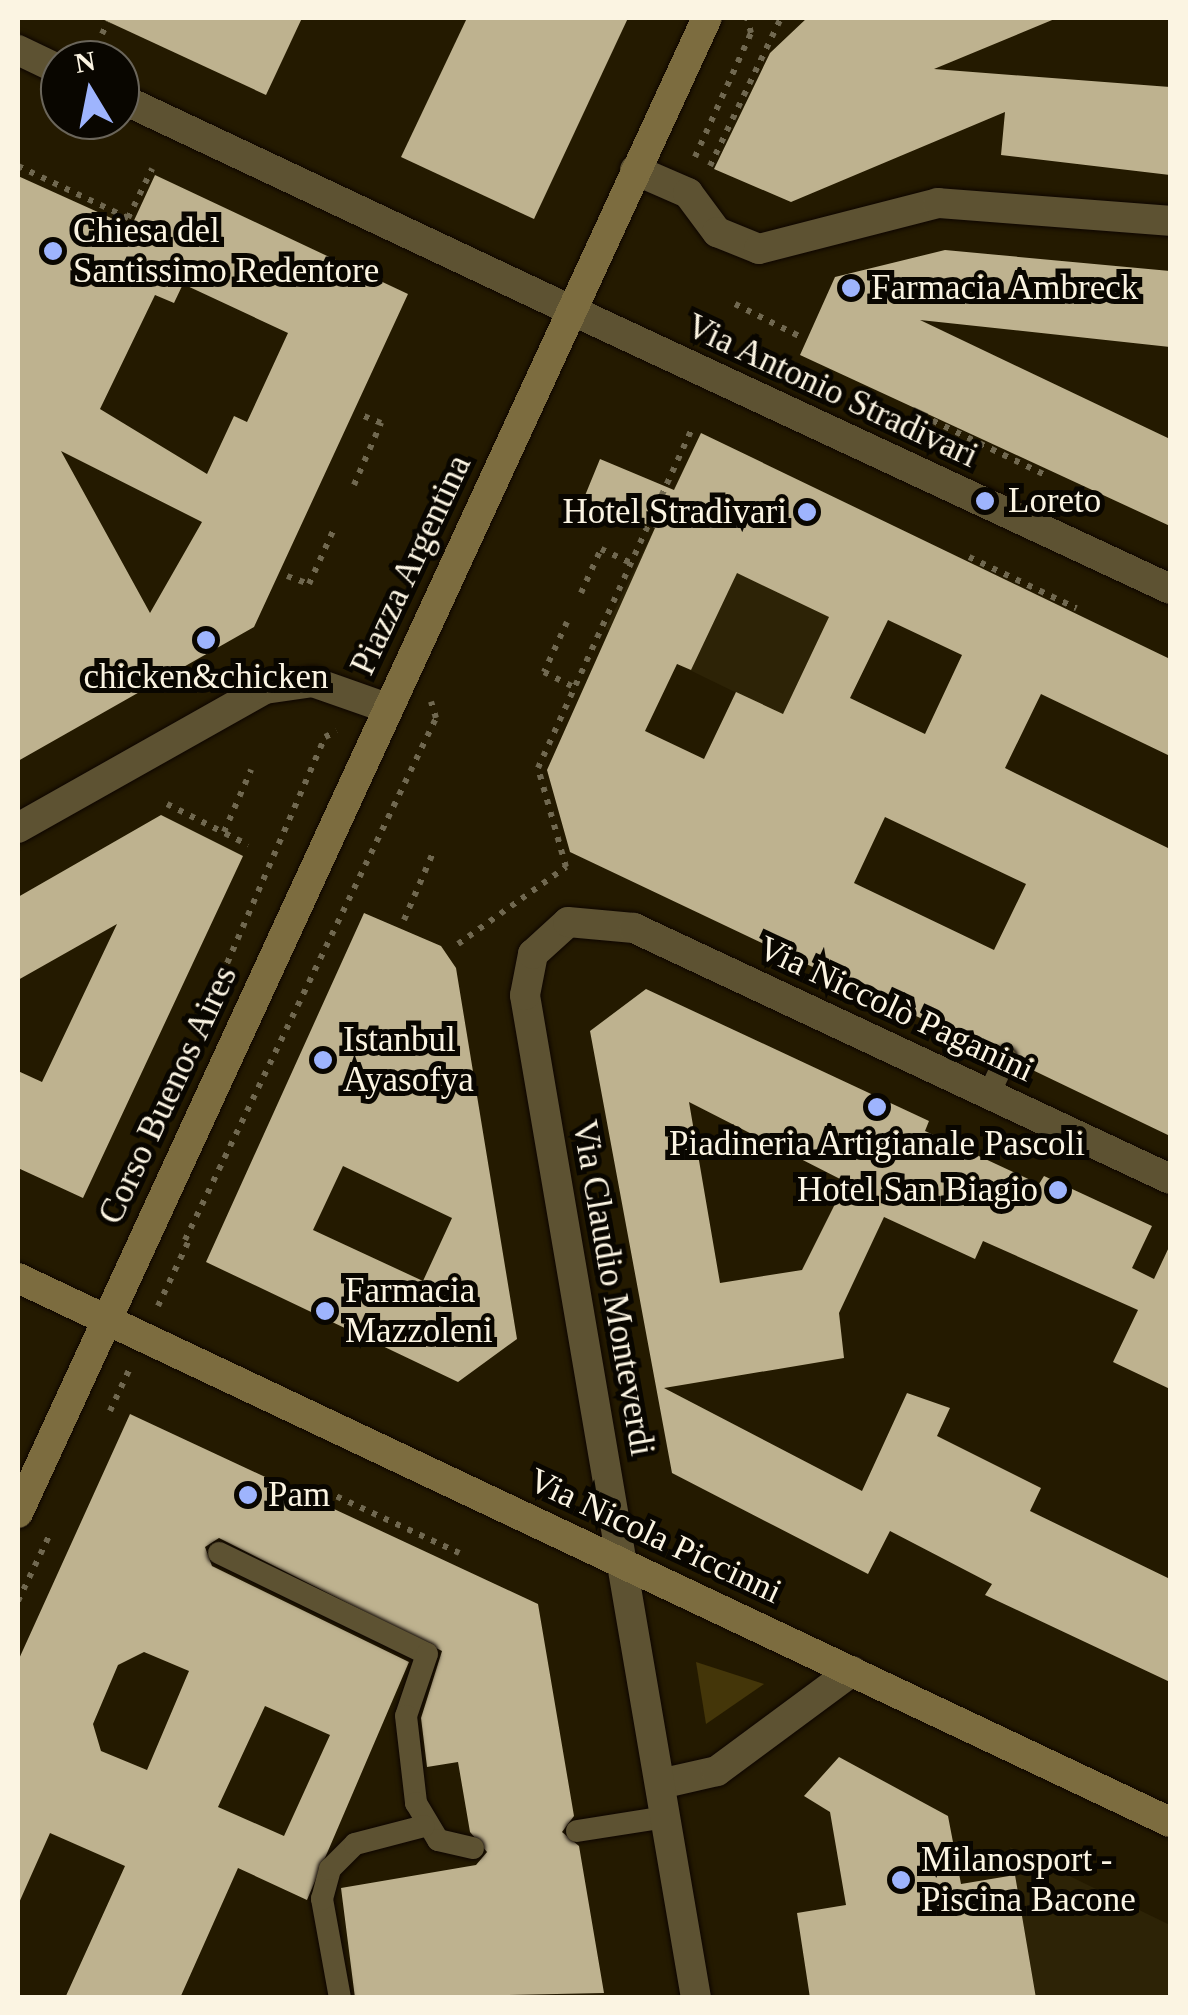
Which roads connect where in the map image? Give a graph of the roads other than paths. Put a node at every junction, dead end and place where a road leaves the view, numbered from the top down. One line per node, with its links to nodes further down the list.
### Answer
1 (706, 18): 3 (main road)
2 (140, 107): 5 (street, Via Antonio Stradivari)
3 (635, 170): 4 (street); 5 (main road)
4 (1170, 221)
5 (571, 310): 6 (street, Via Antonio Stradivari); 7 (main road, Piazza Argentina)
6 (1170, 589)
7 (386, 708): 8 (street, Piazza Argentina); 14 (main road, Corso Buenos Aires)
8 (18, 828)
9 (586, 920): 11 (street, Via Niccolò Paganini); 17 (street, Via Claudio Monteverdi)
10 (1006, 1058): 11 (lane)
11 (990, 1094): 12 (street, Via Niccolò Paganini)
12 (1170, 1179)
13 (18, 1278): 14 (main road, Via Nicola Piccinni)
14 (108, 1318): 15 (main road, Corso Buenos Aires); 17 (main road, Via Nicola Piccinni)
15 (18, 1513)
16 (218, 1553): 22 (lane)
17 (622, 1561): 18 (main road, Via Nicola Piccinni); 19 (street, Via Claudio Monteverdi)
18 (852, 1671): 19 (street); 21 (main road, Via Nicola Piccinni)
19 (660, 1784): 20 (street, Via Claudio Monteverdi)
20 (665, 1817): 23 (lane); 26 (street, Via Claudio Monteverdi)
21 (1170, 1822)
22 (424, 1826): 24 (lane); 25 (lane)
23 (576, 1831)
24 (473, 1848)
25 (340, 1998)
26 (696, 1998)

